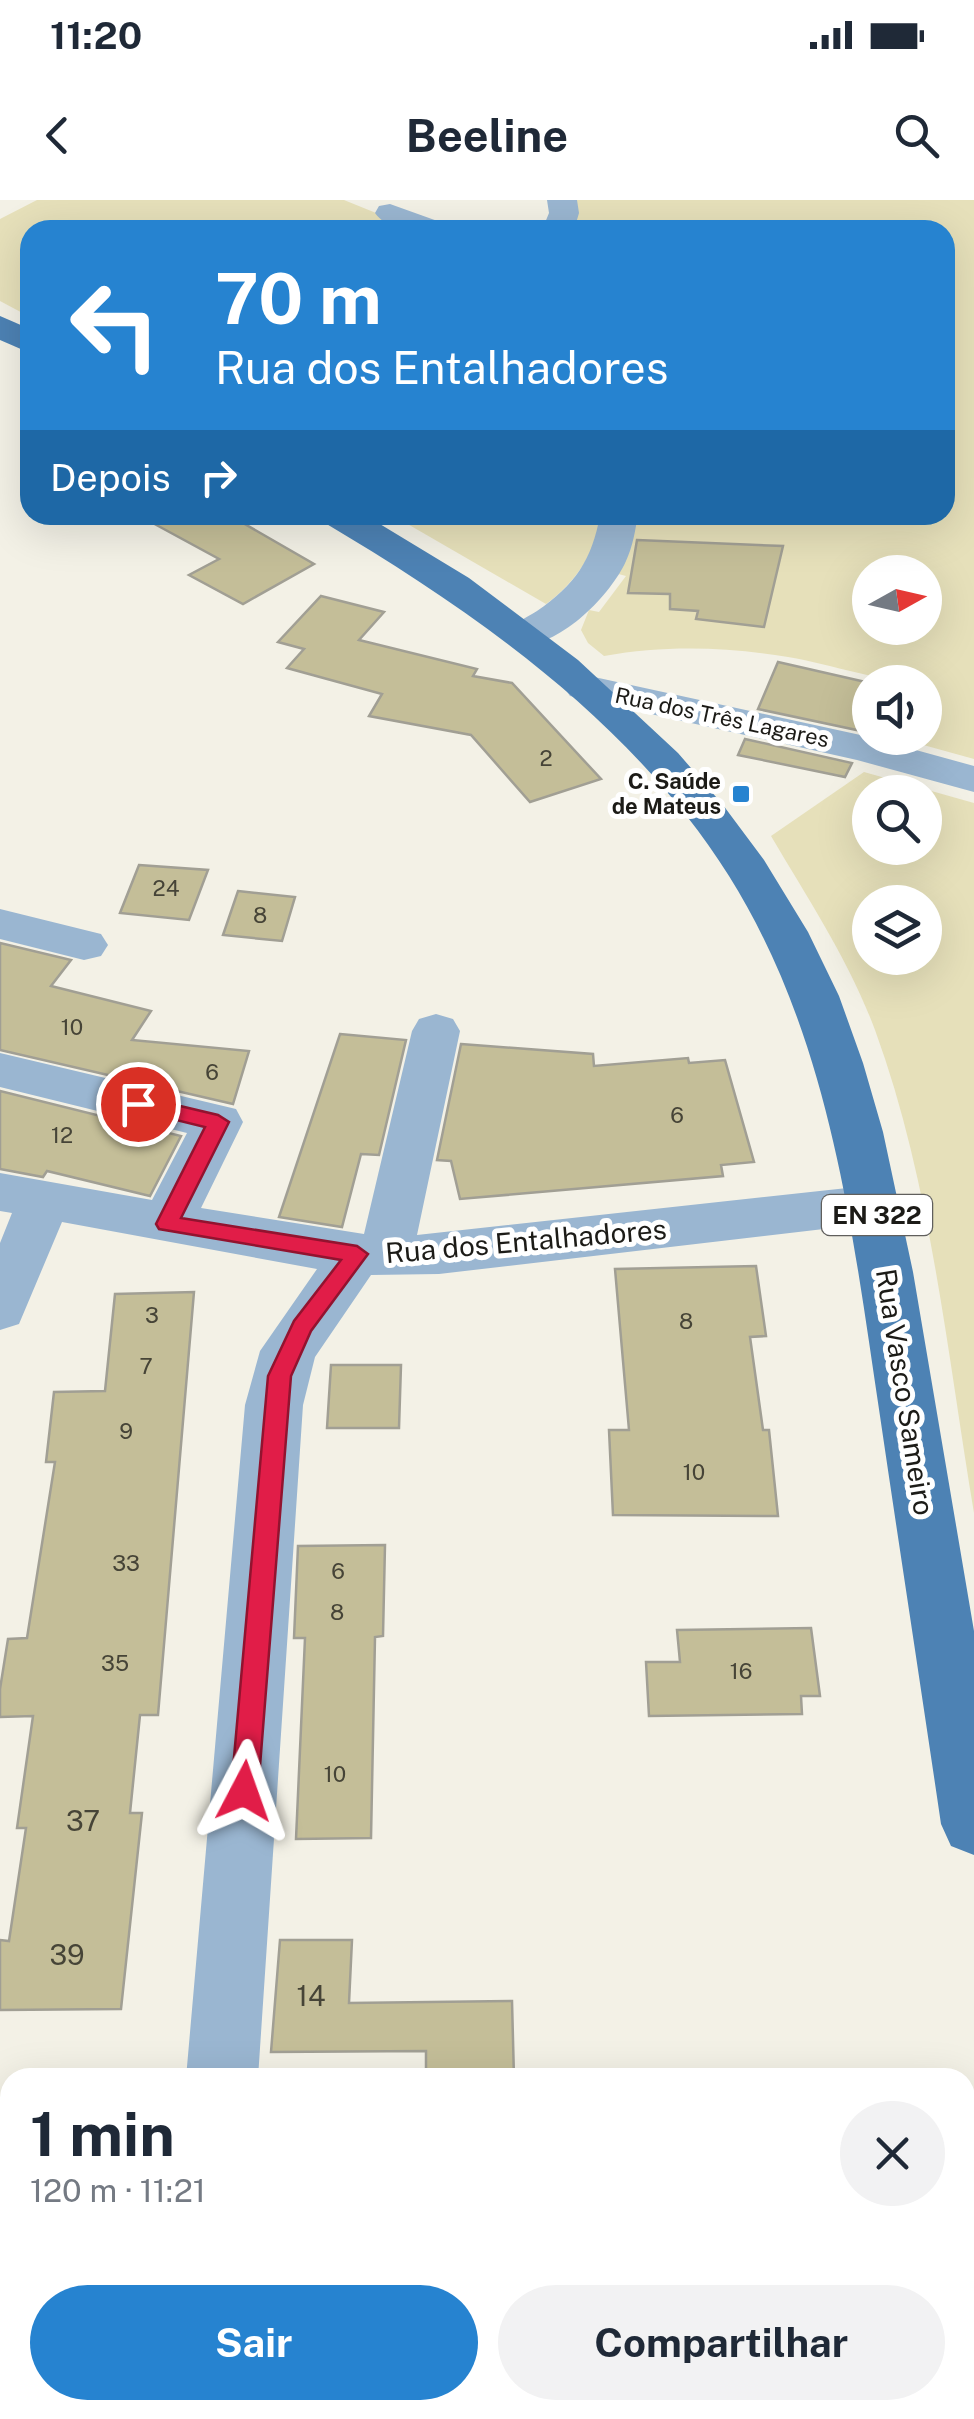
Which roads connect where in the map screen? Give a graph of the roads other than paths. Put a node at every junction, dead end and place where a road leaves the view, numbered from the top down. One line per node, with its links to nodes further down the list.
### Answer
1 (390, 212): 2 (street)
2 (409, 220)
3 (355, 525): 5 (main road, Rua Vasco Sameiro / EN 322)
4 (615, 525): 5 (street)
5 (526, 635): 6 (main road, Rua Vasco Sameiro / EN 322)
6 (585, 687): 7 (street, Rua dos Três Lagares); 13 (main road, Rua Vasco Sameiro / EN 322)
7 (974, 780)
8 (0, 924): 9 (street)
9 (84, 946)
10 (436, 1032): 15 (street)
11 (0, 1070): 14 (street)
12 (22, 1197): 14 (street, Rua dos Entalhadores); 16 (street)
13 (876, 1204): 15 (street, Rua dos Entalhadores); 17 (main road, Rua Vasco Sameiro / EN 322)
14 (167, 1224): 15 (street, Rua dos Entalhadores)
15 (372, 1255): 18 (street)
16 (0, 1309)
17 (974, 1824)
18 (223, 2068)

